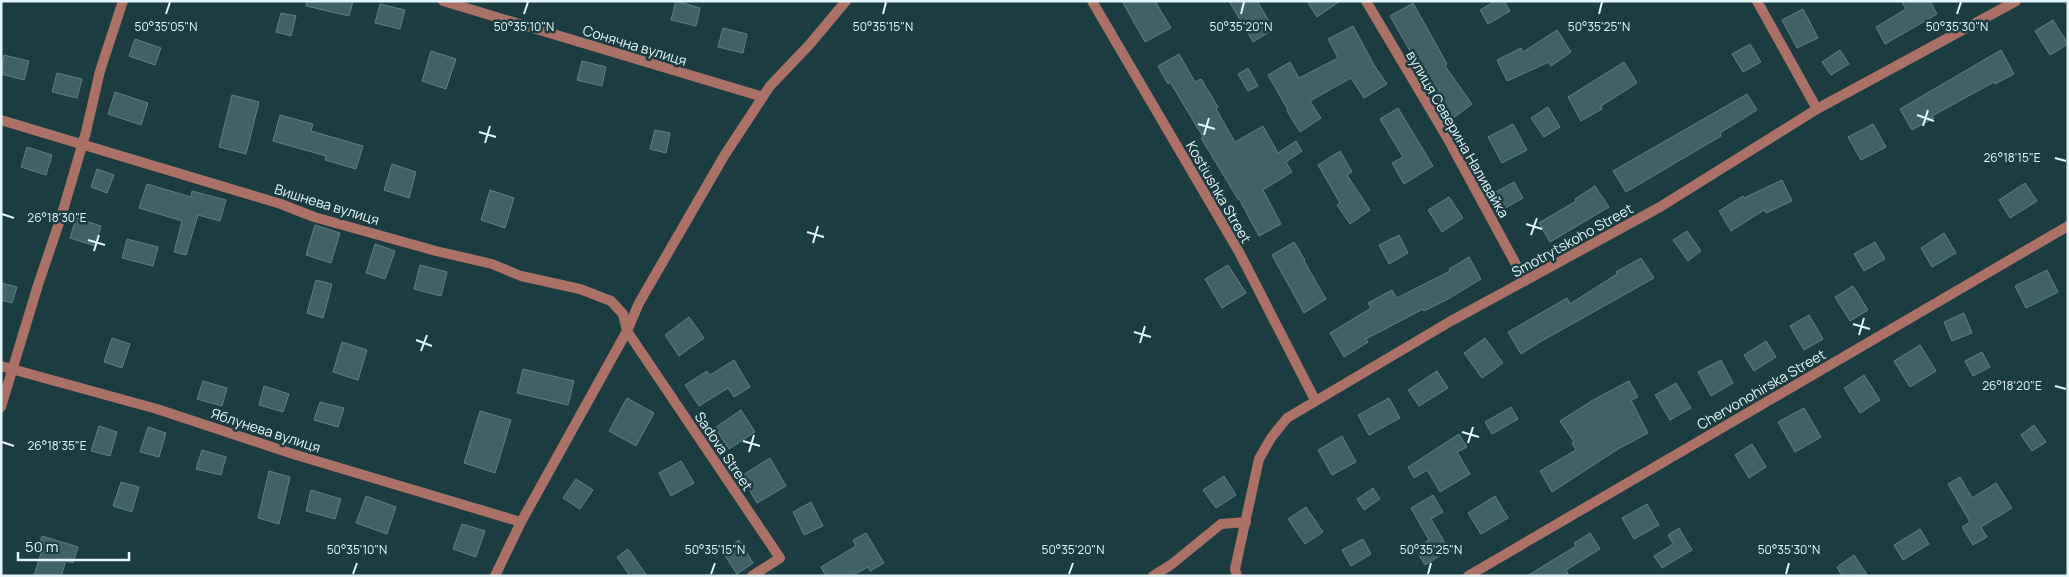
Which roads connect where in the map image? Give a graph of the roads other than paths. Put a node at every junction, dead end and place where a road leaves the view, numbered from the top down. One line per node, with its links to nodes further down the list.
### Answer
1 (123, 1): 11 (street)
2 (443, 1): 8 (street, Сонячна вулиця)
3 (846, 1): 8 (street)
4 (1092, 1): 17 (street, Kostiushka Street)
5 (1366, 1): 13 (street, вулиця Северина Наливайка)
6 (1758, 1): 9 (street)
7 (2016, 1): 9 (street, Smotrytskoho Street)
8 (763, 97): 14 (street)
9 (1817, 109): 13 (street, Smotrytskoho Street)
10 (1, 120): 11 (street, Вишнева вулиця)
11 (82, 145): 14 (street, Вишнева вулиця); 16 (street)
12 (2068, 226): 25 (street, Chervonohirska Street)
13 (1525, 281): 17 (street, Smotrytskoho Street)
14 (627, 331): 19 (street); 22 (street, Sadova Street)
15 (1, 366): 16 (street, Яблунева вулиця)
16 (13, 370): 18 (street); 19 (street, Яблунева вулиця)
17 (1315, 400): 20 (street, Smotrytskoho Street)
18 (1, 407)
19 (521, 522): 21 (street)
20 (1246, 522): 23 (street); 24 (street, Smotrytskoho Street)
21 (495, 576)
22 (752, 576)
23 (1153, 576)
24 (1237, 576)
25 (1468, 576)

